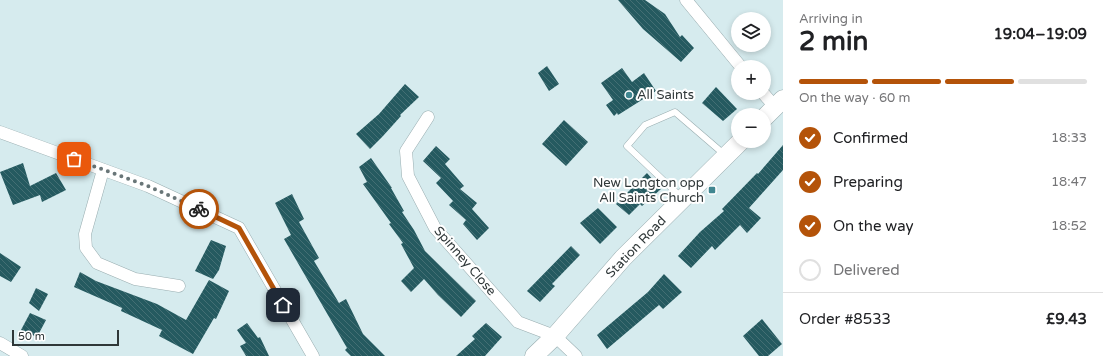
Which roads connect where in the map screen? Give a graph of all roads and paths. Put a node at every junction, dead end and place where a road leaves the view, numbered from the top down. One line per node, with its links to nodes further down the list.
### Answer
1 (686, 0): 2 (street)
2 (735, 60)
3 (428, 117): 10 (street, Spinney Close)
4 (0, 132): 7 (street)
5 (734, 148): 6 (street, Station Road)
6 (726, 156): 8 (street, Station Road); 8 (lane)
7 (103, 170): 9 (street); 13 (street)
8 (683, 199): 10 (street, Station Road)
9 (179, 286)
10 (556, 336): 14 (street, Station Road); 15 (street)
11 (0, 343): 12 (street)
12 (22, 356)
13 (313, 356)
14 (534, 356)
15 (576, 356)

